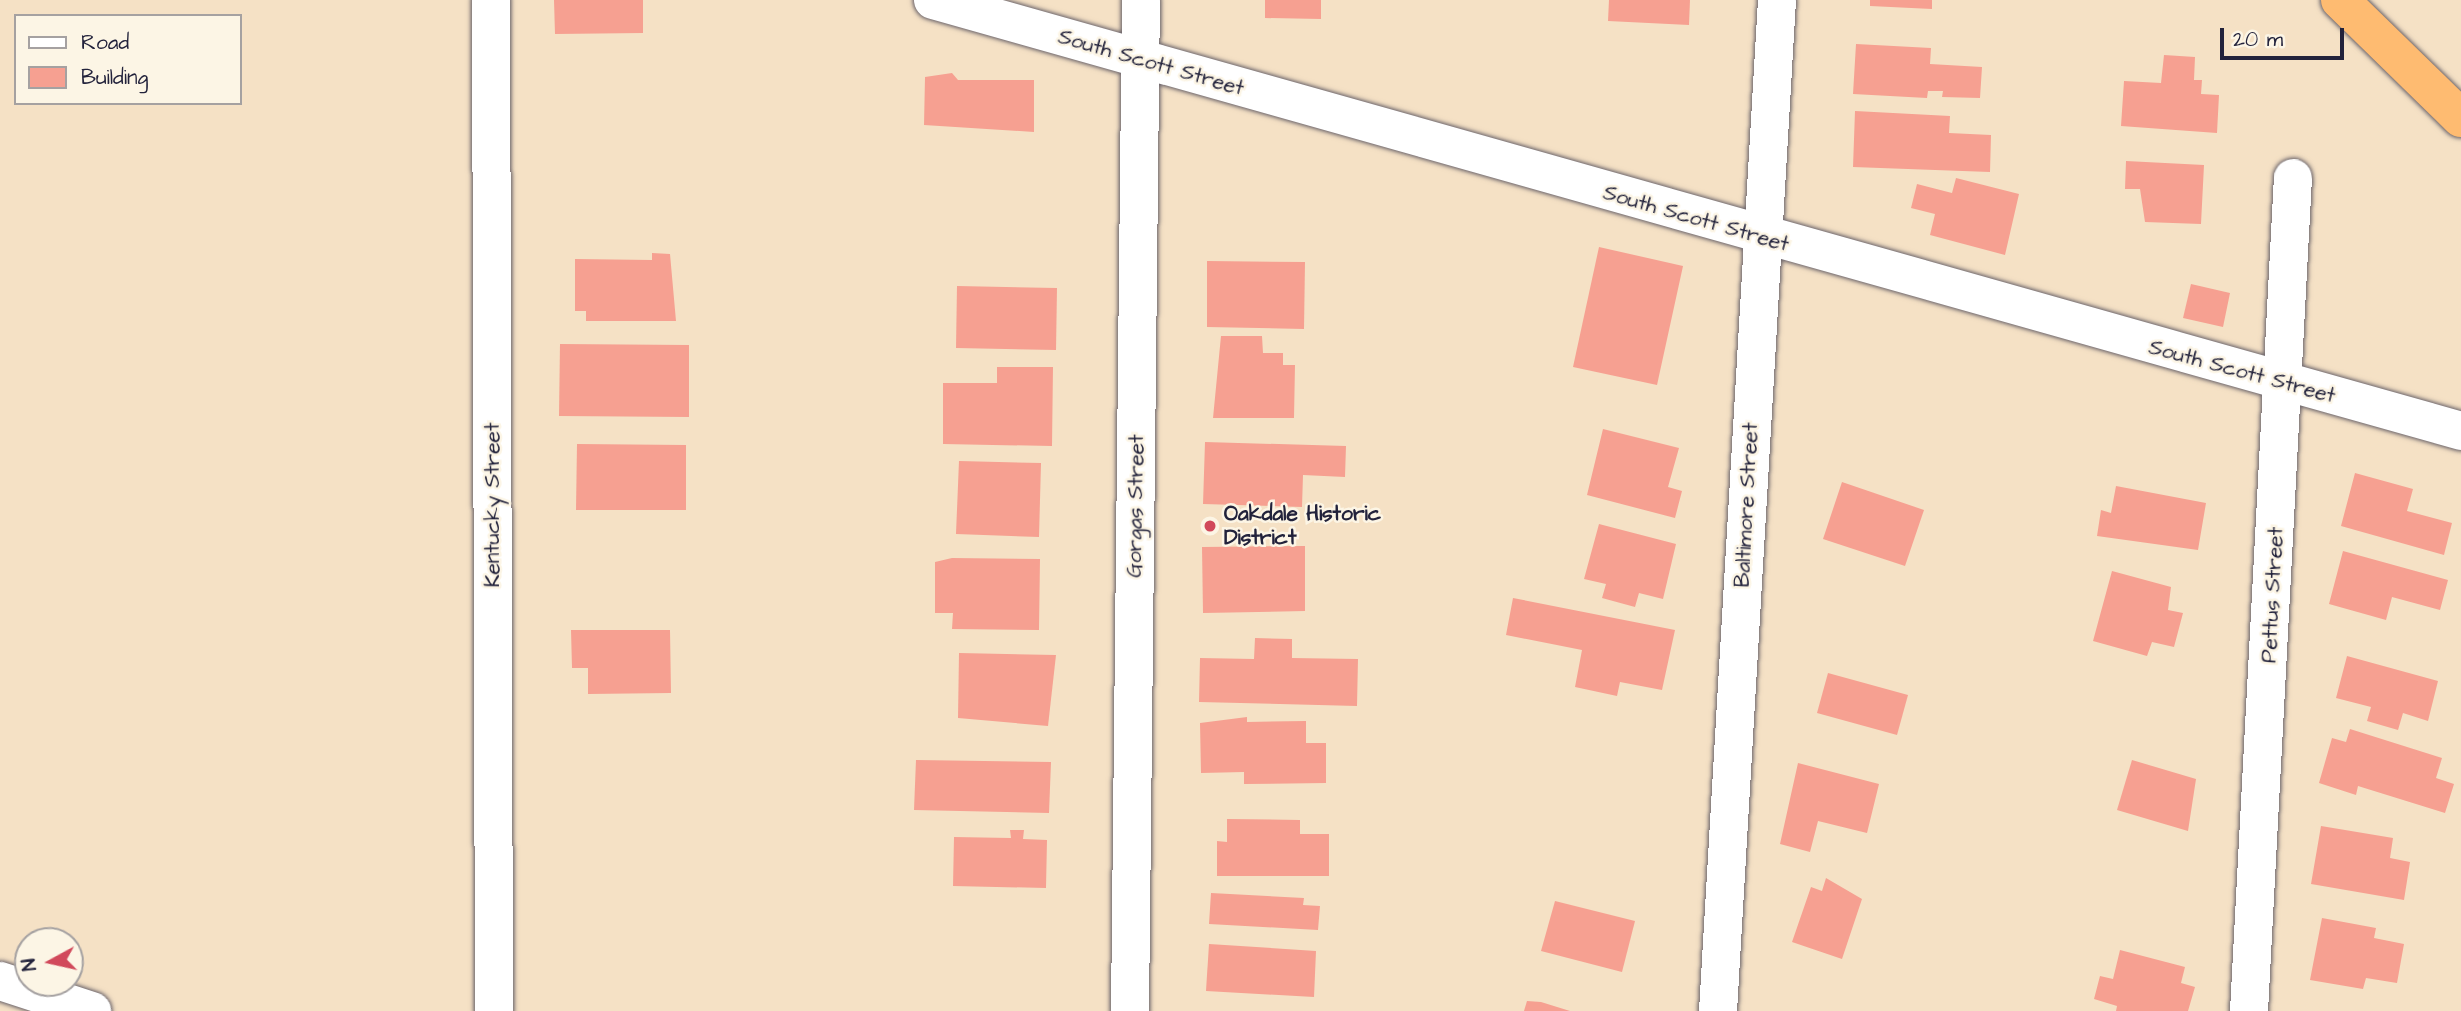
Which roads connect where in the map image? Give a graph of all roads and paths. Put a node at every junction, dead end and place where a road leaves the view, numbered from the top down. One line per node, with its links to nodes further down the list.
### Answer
1 (491, 0): 14 (street, Kentucky Street)
2 (933, 0): 6 (street, South Scott Street)
3 (1141, 0): 6 (street, Gorgas Street)
4 (1777, 0): 9 (street, Baltimore Street)
5 (2340, 0): 7 (highway)
6 (1140, 60): 9 (street, South Scott Street); 15 (street, Gorgas Street)
7 (2461, 118)
8 (2293, 178): 10 (street, Pettus Street)
9 (1762, 238): 10 (street, South Scott Street); 16 (street, Baltimore Street)
10 (2286, 385): 11 (street, South Scott Street); 17 (street, Pettus Street)
11 (2461, 431)
12 (0, 981): 13 (street)
13 (92, 1011)
14 (495, 1011)
15 (1130, 1011)
16 (1718, 1011)
17 (2249, 1011)

